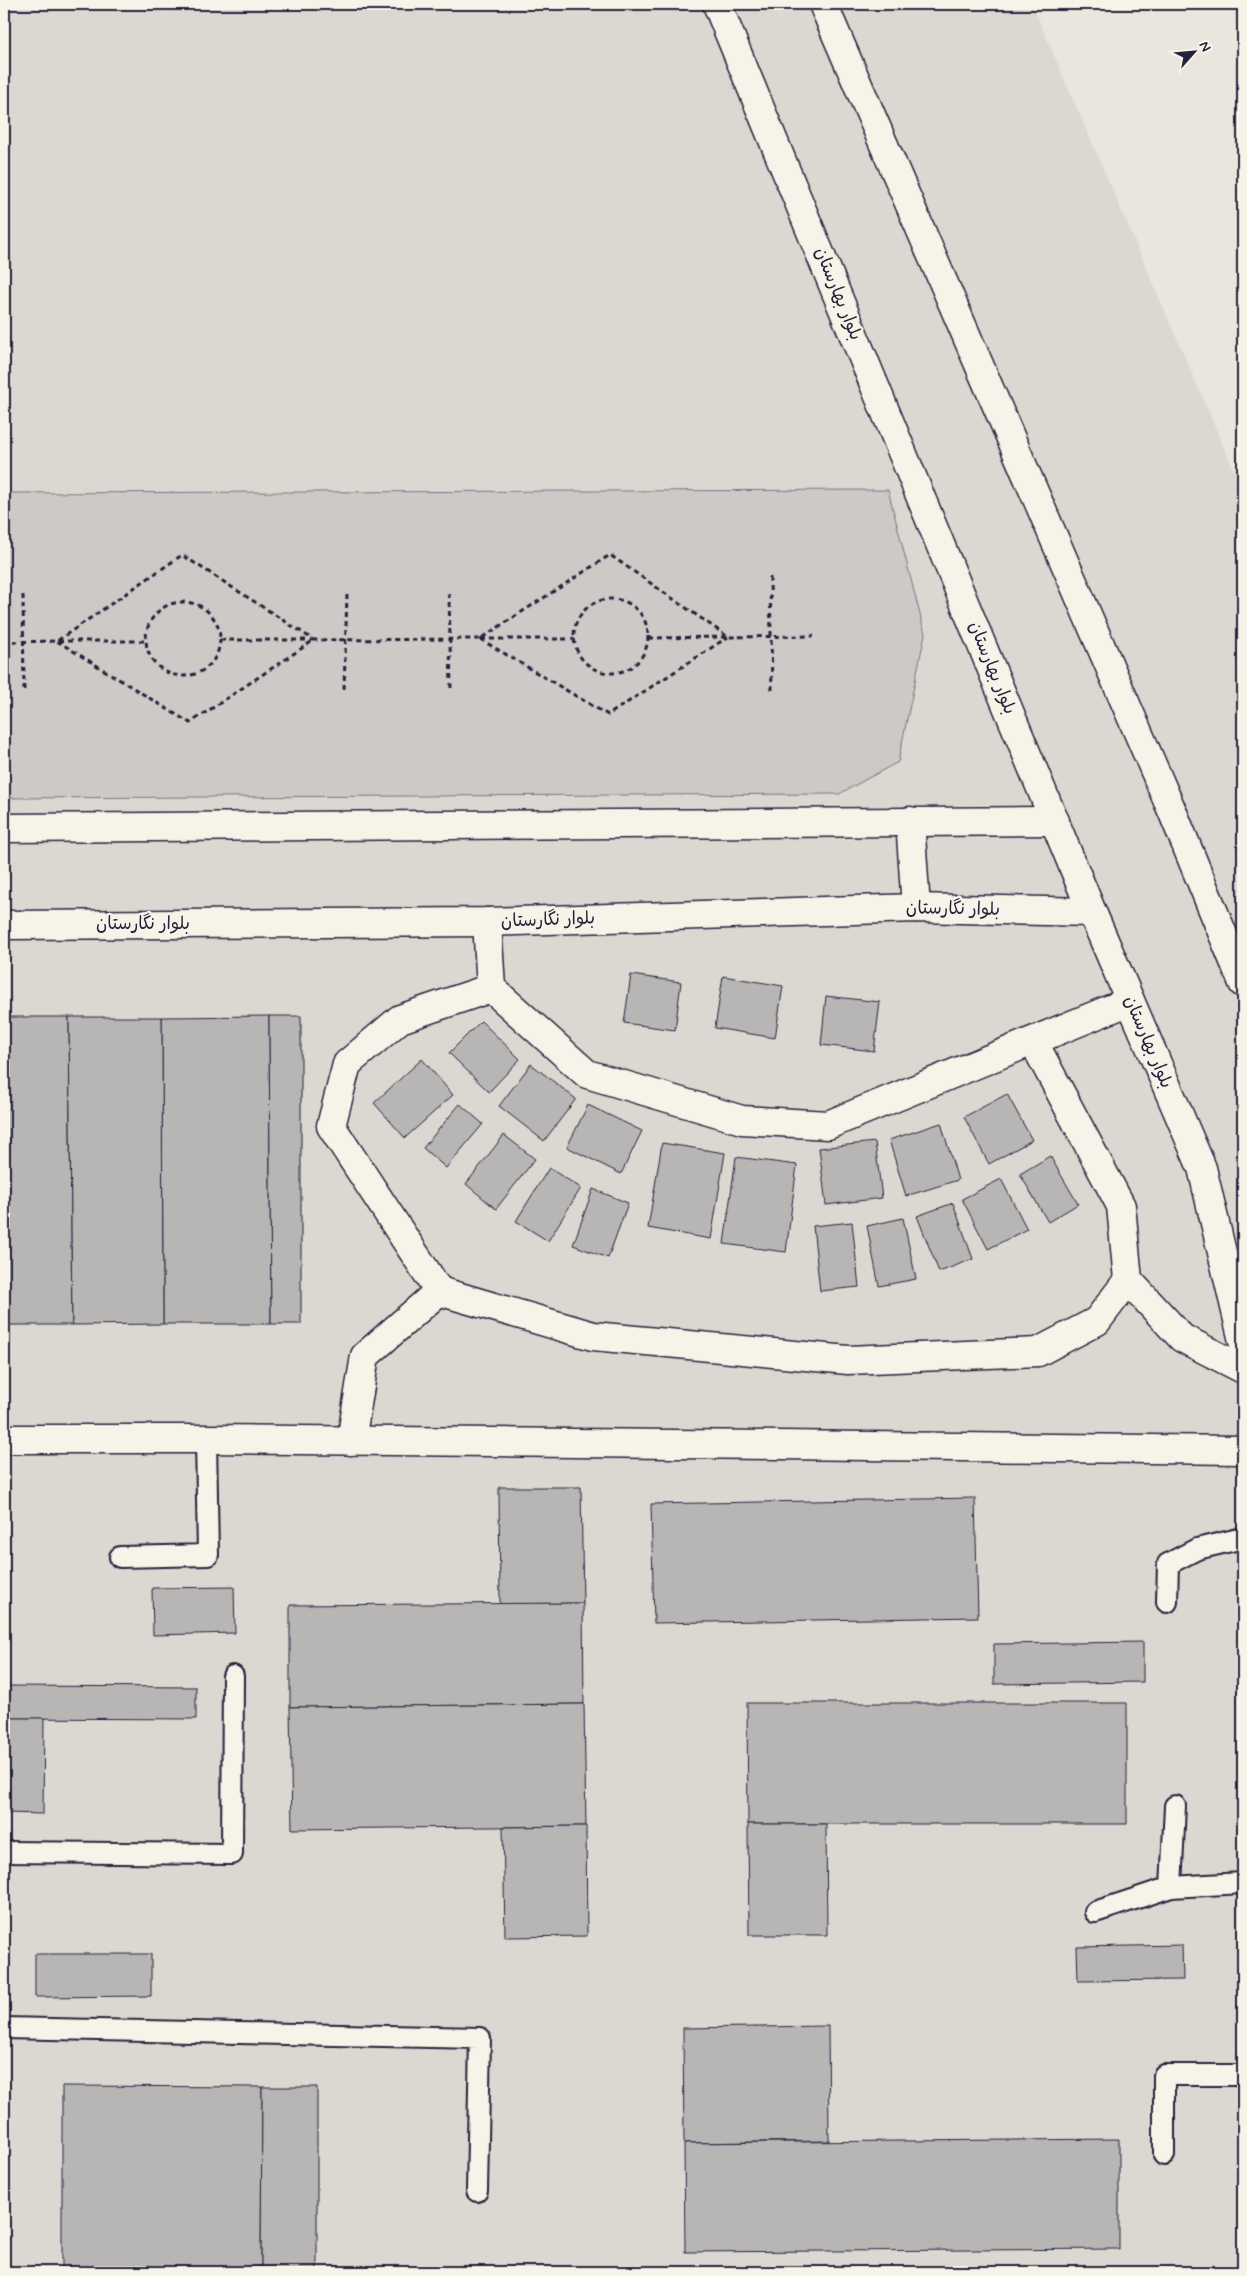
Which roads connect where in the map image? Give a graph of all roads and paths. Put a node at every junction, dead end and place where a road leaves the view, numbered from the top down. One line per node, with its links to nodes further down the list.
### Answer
1 (717, 4): 25 (street, بلوار بهارستان)
2 (824, 4): 32 (street)
3 (770, 577): 7 (path)
4 (449, 593): 11 (path)
5 (23, 595): 19 (path)
6 (346, 595): 16 (path)
7 (771, 636): 8 (path); 9 (path); 23 (path)
8 (814, 636)
9 (728, 637): 10 (path); 12 (path); 12 (path)
10 (649, 638): 13 (path); 13 (path)
11 (450, 639): 12 (path); 16 (path); 22 (path)
12 (480, 639): 13 (path)
13 (574, 639)
14 (220, 640): 15 (path); 17 (path); 17 (path)
15 (314, 640): 16 (path); 20 (path); 20 (path)
16 (345, 640): 21 (path)
17 (146, 641): 20 (path)
18 (4, 642): 19 (path)
19 (24, 642): 20 (path); 24 (path)
20 (57, 642)
21 (344, 689)
22 (451, 689)
23 (772, 691)
24 (24, 693)
25 (1055, 820): 26 (street); 29 (street, بلوار بهارستان)
26 (910, 821): 27 (street); 28 (street)
27 (4, 828)
28 (916, 908): 29 (street, بلوار نگارستان); 30 (street, بلوار نگارستان)
29 (1092, 912): 34 (street, بلوار بهارستان)
30 (487, 922): 31 (street, بلوار نگارستان); 33 (street)
31 (4, 925)
32 (1243, 983)
33 (492, 988): 35 (street); 37 (street)
34 (1130, 1001): 35 (street); 38 (street, بلوار بهارستان)
35 (1033, 1041): 36 (street)
36 (1128, 1280): 37 (street); 39 (street)
37 (439, 1291): 42 (street)
38 (1243, 1341)
39 (1243, 1369)
40 (4, 1439): 41 (street)
41 (206, 1439): 42 (street); 45 (lane)
42 (351, 1440): 43 (street)
43 (1243, 1450)
44 (1243, 1538): 46 (lane)
45 (120, 1557)
46 (1167, 1602)
47 (233, 1676): 49 (lane)
48 (1175, 1806): 51 (lane)
49 (4, 1852)
50 (1243, 1883): 51 (lane)
51 (1171, 1887): 52 (lane)
52 (1095, 1912)
53 (4, 2028): 56 (lane)
54 (1243, 2075): 55 (lane)
55 (1164, 2155)
56 (477, 2191)

